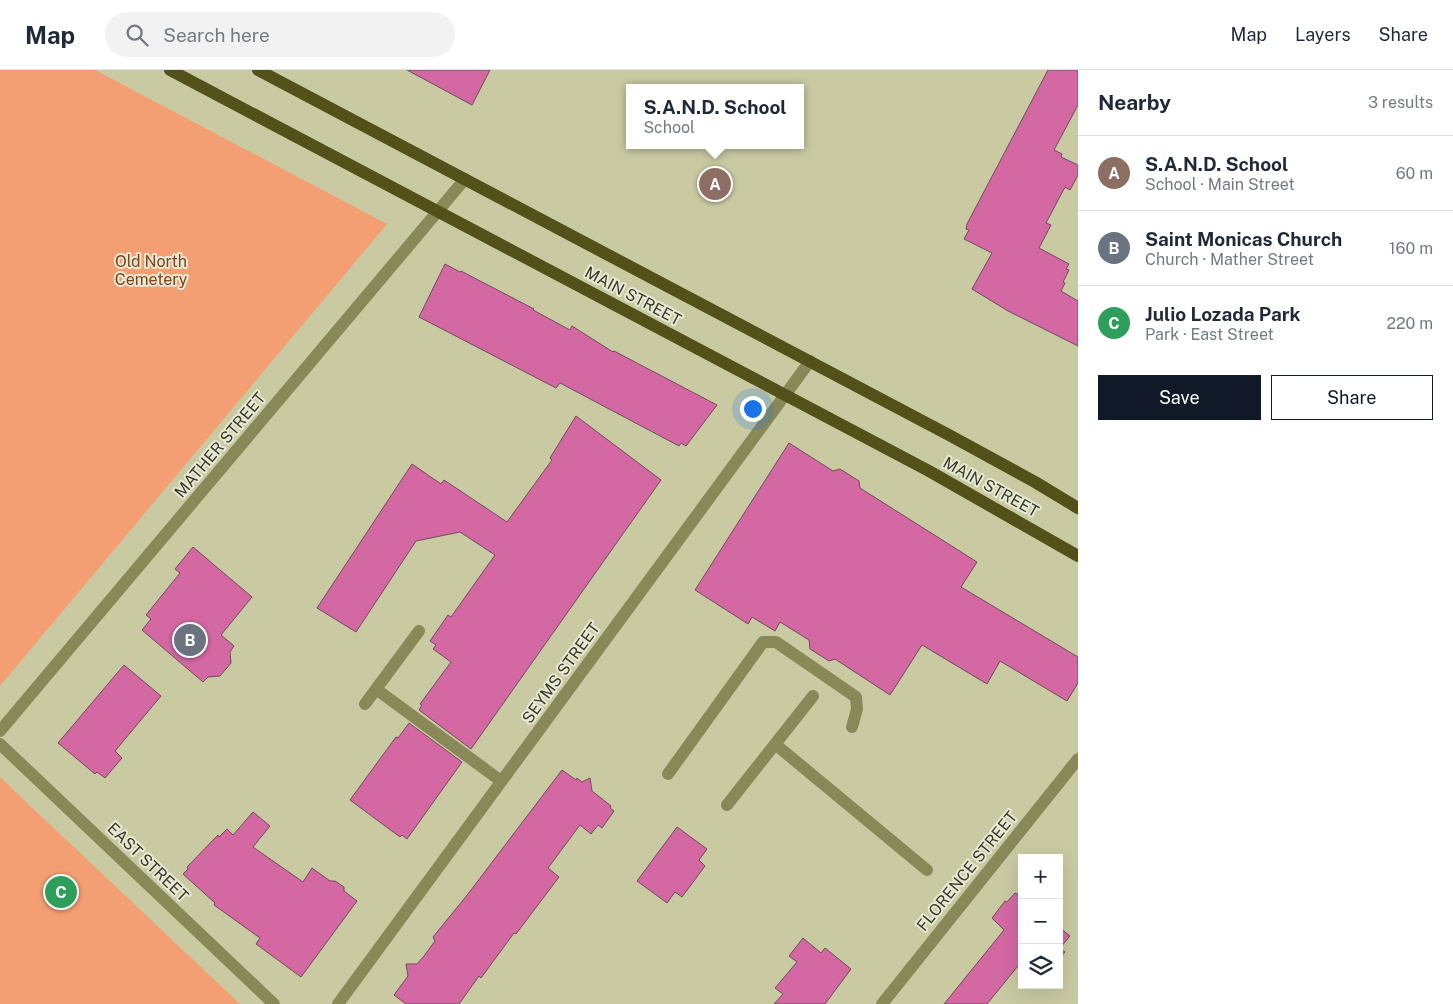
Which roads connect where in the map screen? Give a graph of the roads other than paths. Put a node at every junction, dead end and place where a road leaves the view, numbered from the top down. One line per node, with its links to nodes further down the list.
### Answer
1 (170, 70): 4 (main road, MAIN STREET)
2 (258, 70): 3 (main road, MAIN STREET)
3 (465, 179): 4 (street, MATHER STREET); 5 (main road, MAIN STREET)
4 (438, 212): 6 (main road, MAIN STREET); 14 (street, MATHER STREET)
5 (810, 361): 6 (street, SEYMS STREET); 7 (main road, MAIN STREET)
6 (786, 395): 8 (main road, MAIN STREET); 19 (street, SEYMS STREET)
7 (1078, 508)
8 (1078, 556)
9 (419, 631): 10 (street)
10 (376, 689): 12 (street); 19 (street)
11 (813, 696): 16 (street)
12 (365, 704)
13 (852, 727): 18 (street)
14 (0, 731)
15 (0, 744): 22 (street, EAST STREET)
16 (775, 744): 20 (street); 21 (street)
17 (1078, 759): 24 (street, FLORENCE STREET)
18 (668, 774)
19 (502, 781): 23 (street, SEYMS STREET)
20 (727, 806)
21 (928, 870)
22 (274, 1004)
23 (338, 1004)
24 (882, 1004)

